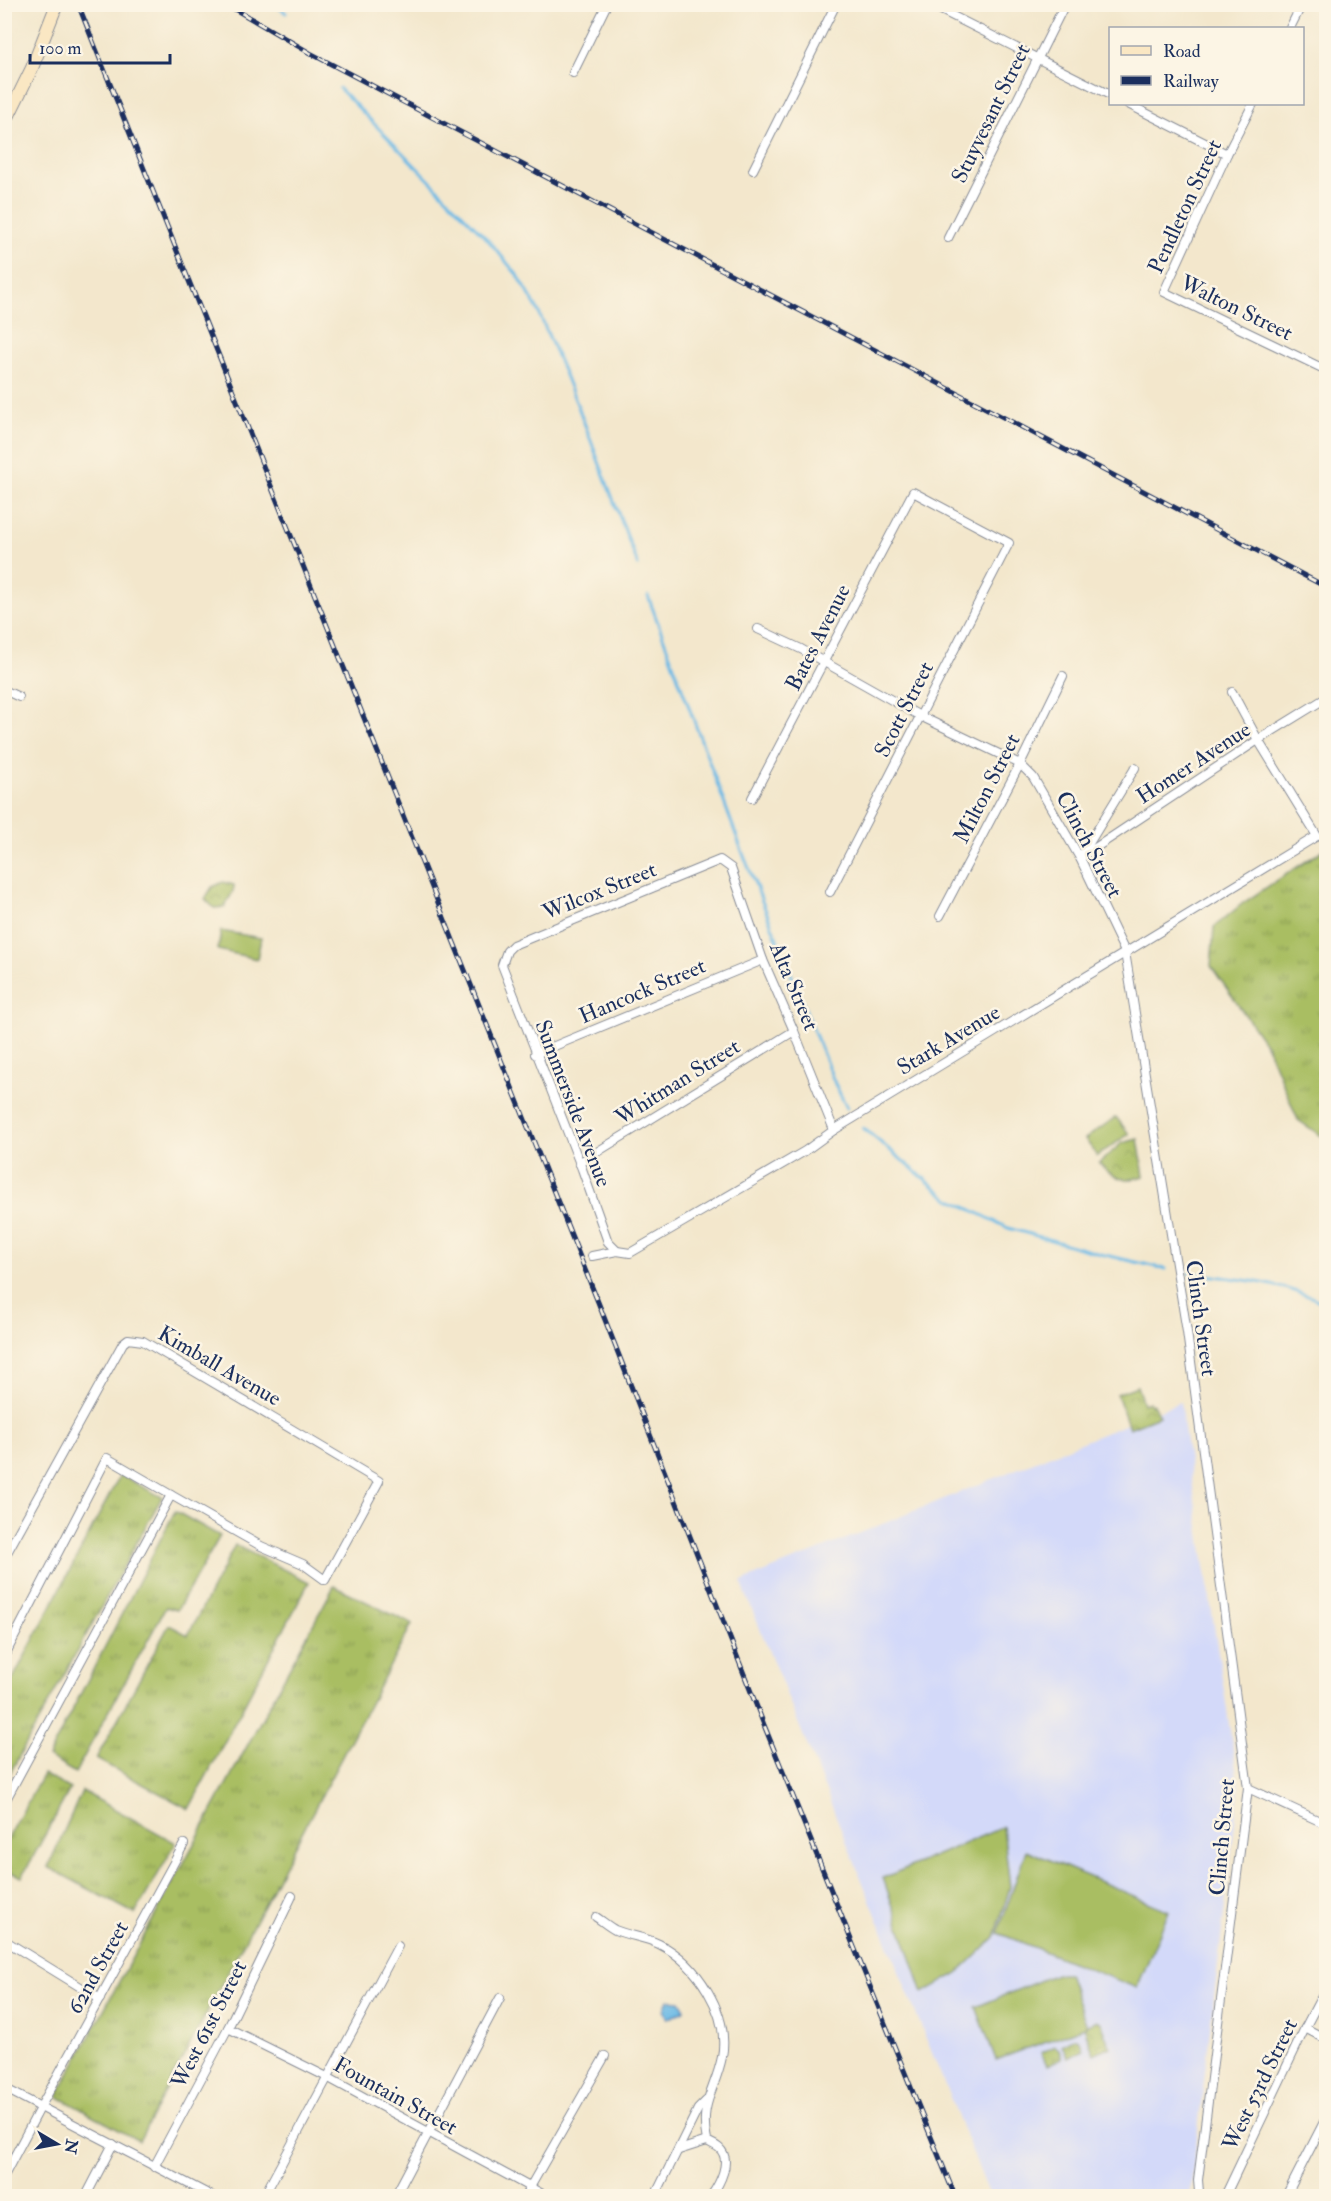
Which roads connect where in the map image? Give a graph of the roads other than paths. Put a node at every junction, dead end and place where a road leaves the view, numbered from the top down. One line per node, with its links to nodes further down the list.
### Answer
1 (57, 4): 13 (street)
2 (607, 4): 9 (street)
3 (836, 4): 15 (street)
4 (929, 4): 8 (street)
5 (1065, 4): 8 (street, Stuyvesant Street)
6 (1302, 4): 7 (street)
7 (1290, 27)
8 (1038, 57): 10 (street); 16 (street, Stuyvesant Street)
9 (573, 73)
10 (1109, 94)
11 (1130, 105): 14 (street)
12 (1252, 105): 14 (street, Pendleton Street)
13 (4, 125)
14 (1227, 154): 17 (street, Pendleton Street)
15 (753, 170)
16 (948, 238)
17 (1164, 292): 18 (street, Walton Street)
18 (1326, 370)
19 (913, 492): 21 (street, Bates Avenue); 27 (street, Scott Street)
20 (758, 629): 21 (street, Clinch Street)
21 (823, 662): 27 (street, Clinch Street); 31 (street, Bates Avenue)
22 (1063, 676): 29 (street, Milton Street)
23 (4, 690): 25 (street)
24 (1232, 692): 28 (street)
25 (19, 697)
26 (1326, 699): 28 (street, Homer Avenue)
27 (920, 716): 29 (street, Clinch Street); 34 (street, Scott Street)
28 (1258, 740): 32 (street, Homer Avenue); 36 (street, Stark Avenue)
29 (1020, 764): 32 (street, Clinch Street); 35 (street, Milton Street)
30 (1135, 768): 32 (street)
31 (752, 798)
32 (1080, 858): 36 (street, Clinch Street)
33 (720, 860): 37 (street, Alta Street); 38 (street, Wilcox Street)
34 (830, 892)
35 (940, 916)
36 (1125, 952): 41 (street, Stark Avenue); 48 (street, Clinch Street)
37 (763, 960): 39 (street, Alta Street); 40 (street, Hancock Street)
38 (501, 965): 40 (street, Summerside Avenue)
39 (794, 1031): 41 (street, Alta Street); 42 (street, Whitman Street)
40 (535, 1054): 42 (street, Summerside Avenue)
41 (834, 1130): 43 (street, Stark Avenue)
42 (579, 1164): 43 (street, Summerside Avenue)
43 (617, 1251): 44 (street, Stark Avenue)
44 (592, 1256)
45 (171, 1495): 46 (street, Kimball Avenue); 47 (street); 49 (street)
46 (4, 1558)
47 (4, 1657)
48 (1248, 1788): 50 (street); 84 (street, Clinch Street)
49 (4, 1803)
50 (1326, 1824)
51 (184, 1844): 58 (street, 62nd Street)
52 (292, 1896): 59 (street, West 61st Street)
53 (596, 1917): 65 (street)
54 (4, 1940): 58 (street)
55 (398, 1946): 63 (street)
56 (1326, 1988): 60 (street, West 53rd Street)
57 (500, 1998): 68 (street)
58 (100, 1999): 66 (street, 62nd Street)
59 (228, 2028): 63 (street, Fountain Street); 72 (street, West 61st Street)
60 (1305, 2028): 61 (street); 85 (street, West 53rd Street)
61 (1326, 2039)
62 (605, 2056): 74 (street)
63 (327, 2077): 68 (street, Fountain Street); 78 (street)
64 (4, 2088): 66 (street)
65 (706, 2101): 69 (street); 71 (street)
66 (40, 2108): 70 (street); 73 (street, 62nd Street)
67 (1326, 2118): 86 (street)
68 (427, 2132): 74 (street, Fountain Street); 79 (street)
69 (706, 2141): 71 (street); 83 (street)
70 (113, 2144): 72 (street); 76 (street)
71 (679, 2150): 82 (street)
72 (154, 2167): 75 (street)
73 (4, 2176)
74 (529, 2188): 80 (street); 81 (street, Fountain Street)
75 (200, 2194): 77 (street)
76 (86, 2196)
77 (212, 2196)
78 (264, 2196)
79 (395, 2196)
80 (525, 2196)
81 (546, 2196)
82 (655, 2196)
83 (711, 2196)
84 (1203, 2196)
85 (1225, 2196)
86 (1286, 2196)

